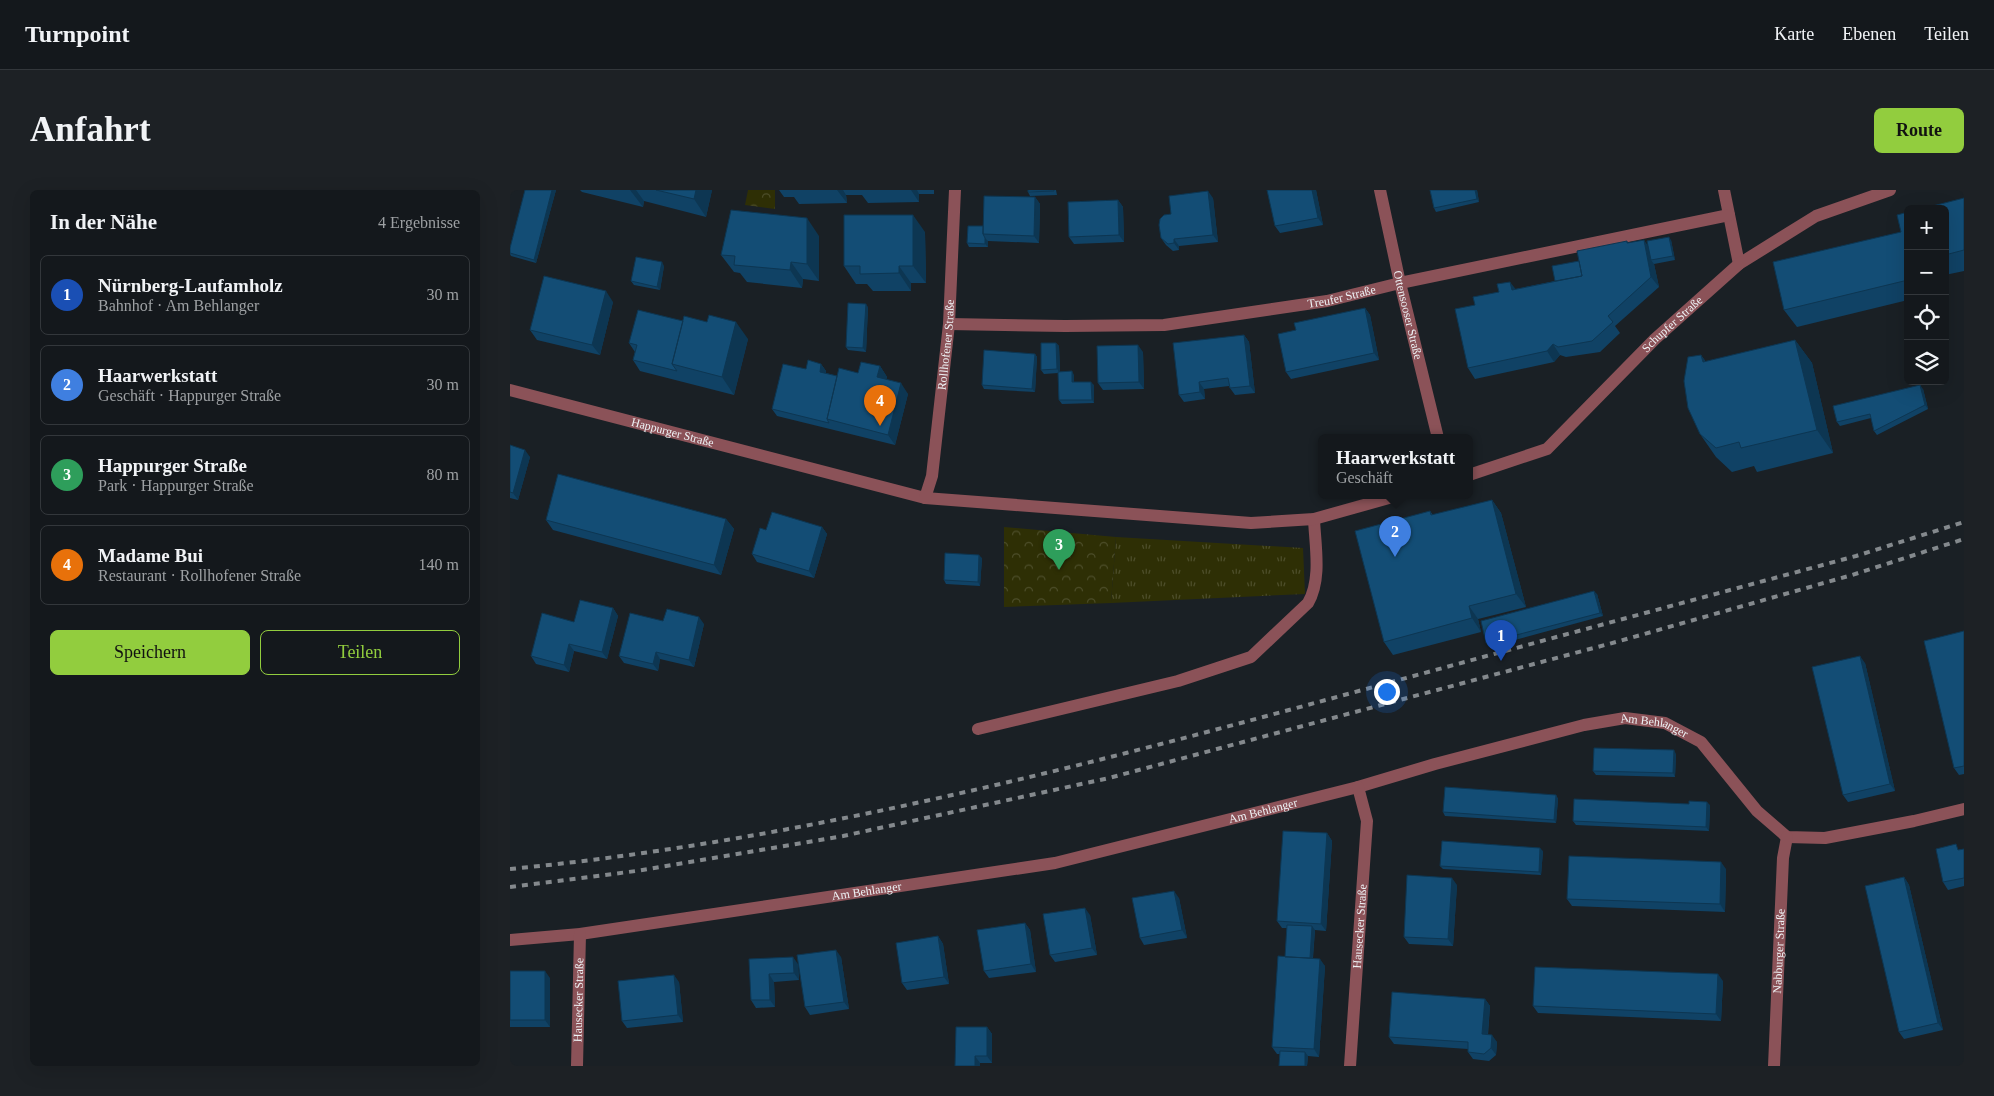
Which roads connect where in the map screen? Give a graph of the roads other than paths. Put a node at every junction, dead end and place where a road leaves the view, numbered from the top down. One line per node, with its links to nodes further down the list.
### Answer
1 (955, 190): 8 (street, Rollhofener Straße)
2 (1380, 190): 7 (street, Ottensooser Straße)
3 (1724, 190): 5 (street)
4 (1890, 190): 6 (street, Schupfer Straße)
5 (1729, 215): 6 (street); 7 (street, Treufer Straße)
6 (1740, 264): 11 (street, Schupfer Straße)
7 (1400, 283): 8 (street, Treufer Straße); 10 (street, Ottensooser Straße)
8 (949, 324): 12 (street, Rollhofener Straße)
9 (510, 390): 12 (street, Happurger Straße)
10 (1437, 434)
11 (1473, 474)
12 (925, 498): 14 (street, Happurger Straße)
13 (1385, 499): 14 (street, Happurger Straße)
14 (1314, 518): 15 (street)
15 (978, 730)
16 (1358, 787): 18 (street, Am Behlanger); 19 (street, Am Behlanger); 22 (street, Hausecker Straße)
17 (1964, 808): 18 (street)
18 (1787, 837): 23 (street, Nabburger Straße)
19 (580, 934): 20 (street, Am Behlanger); 21 (street, Hausecker Straße)
20 (510, 940)
21 (577, 1066)
22 (1350, 1066)
23 (1774, 1066)

